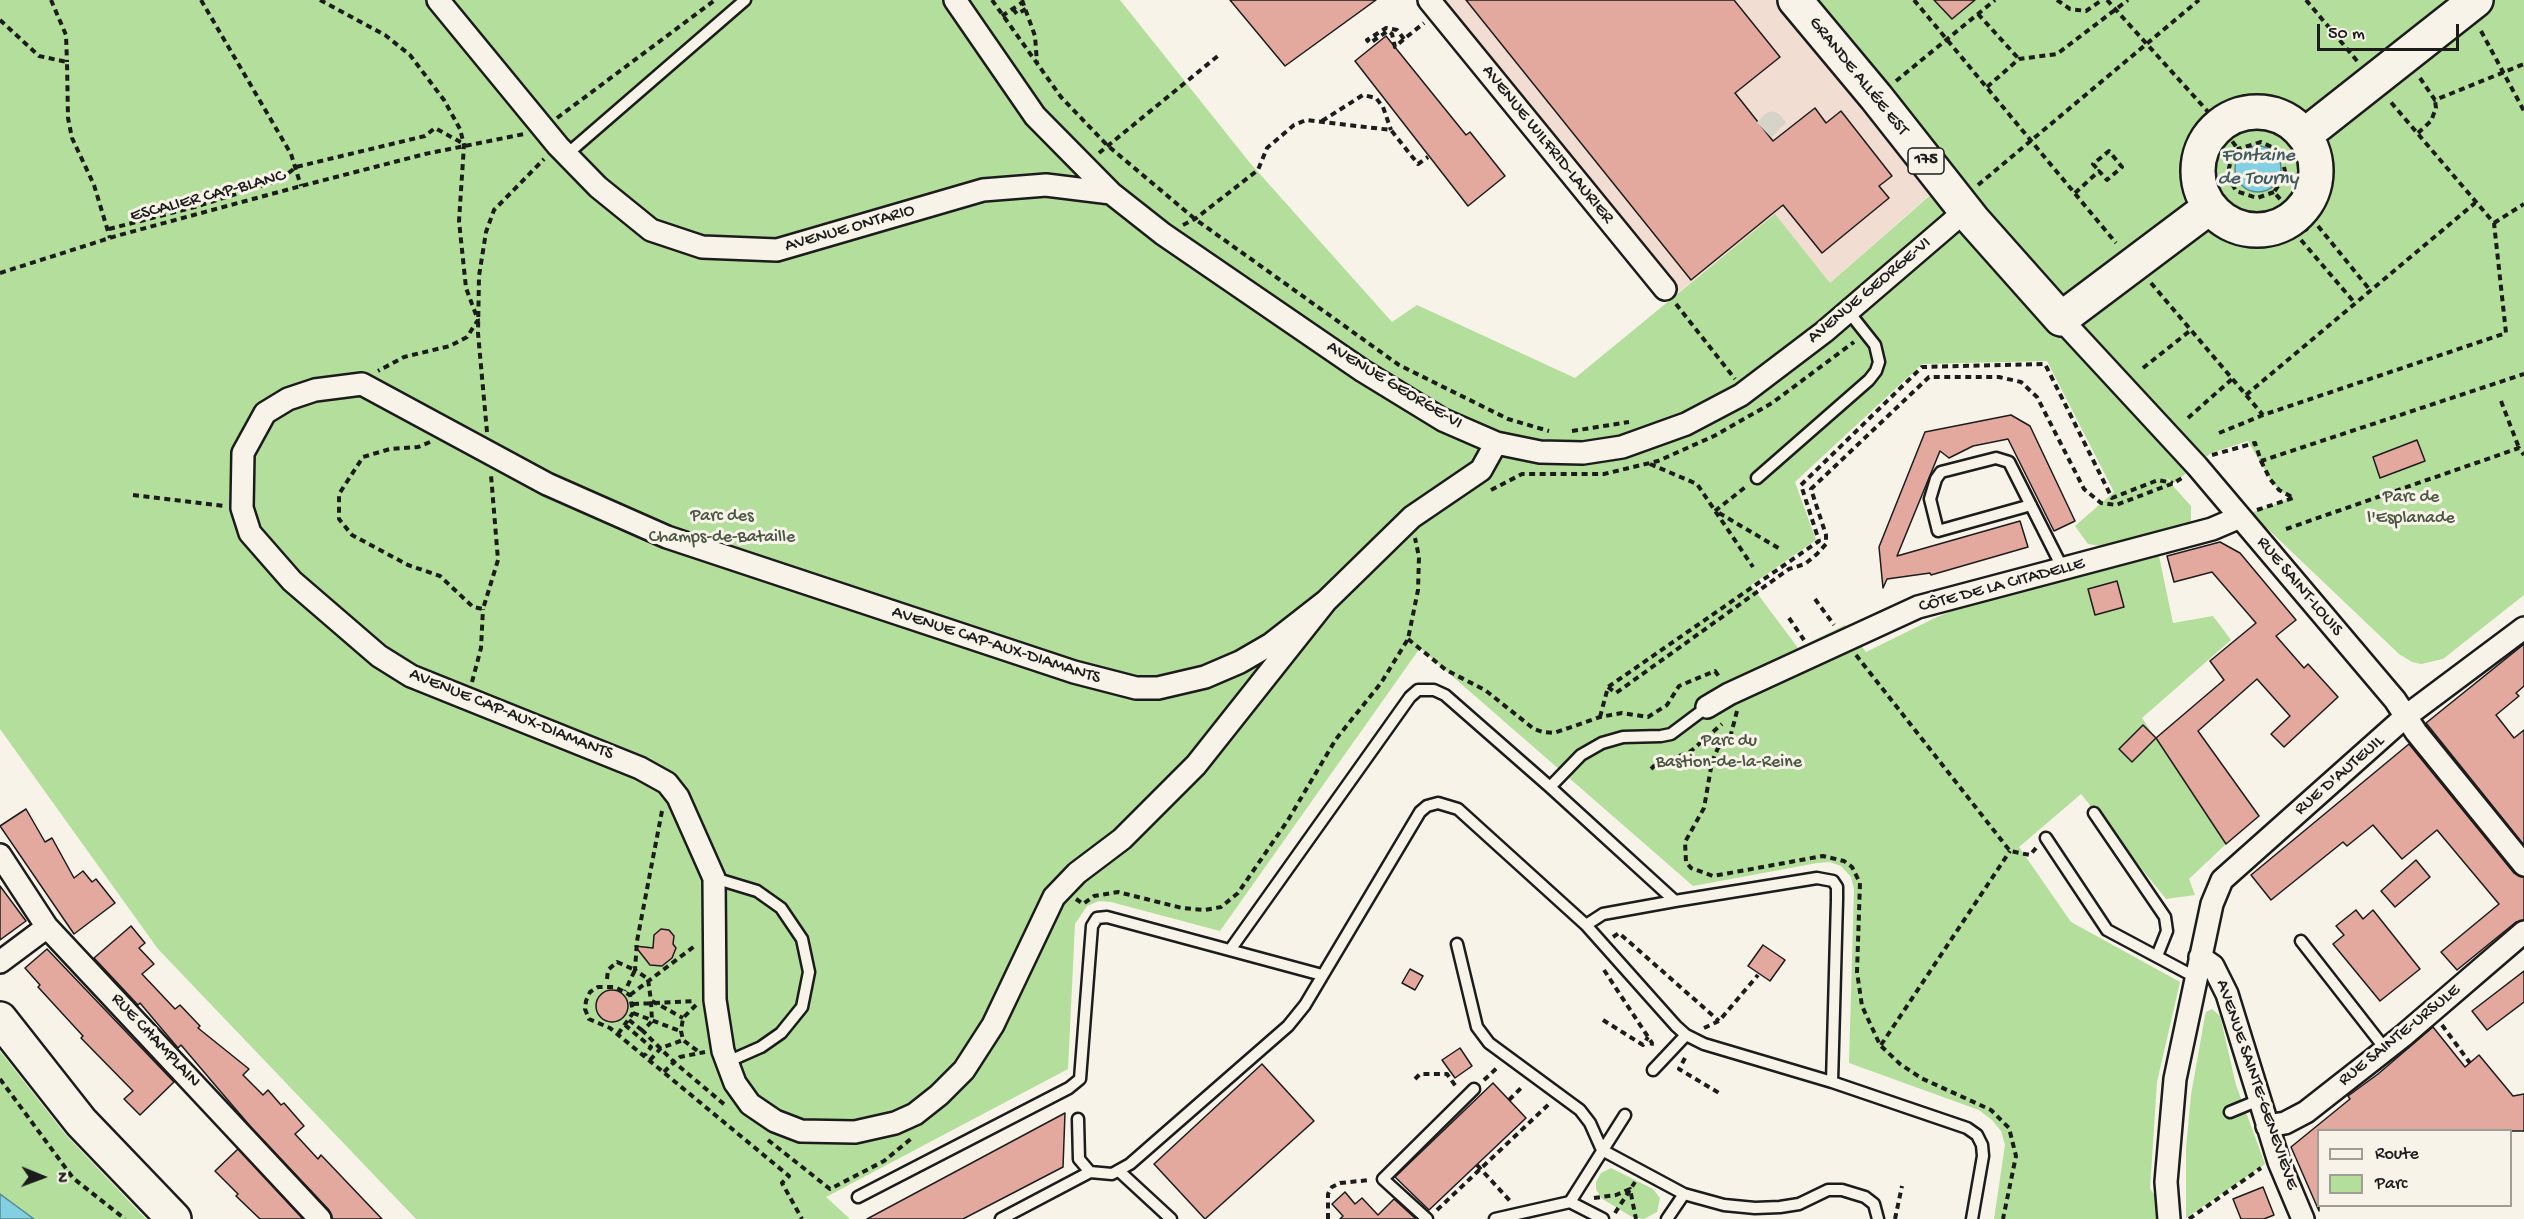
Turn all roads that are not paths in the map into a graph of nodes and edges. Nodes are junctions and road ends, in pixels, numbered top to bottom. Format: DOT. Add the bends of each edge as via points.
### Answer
graph roads {
  1 [pos="438,0"];
  2 [pos="745,0"];
  3 [pos="955,0"];
  4 [pos="1430,0"];
  5 [pos="1795,0"];
  6 [pos="2478,16"];
  7 [pos="2304,135"];
  8 [pos="562,150"];
  9 [pos="1111,193"];
  10 [pos="1962,206"];
  11 [pos="2210,207"];
  12 [pos="1665,289"];
  13 [pos="1848,312"];
  14 [pos="2061,319"];
  15 [pos="1497,443"];
  16 [pos="1757,478"];
  17 [pos="2031,505"];
  18 [pos="2240,517"];
  19 [pos="2063,568"];
  20 [pos="1326,601"];
  21 [pos="2524,628"];
  22 [pos="1707,707"];
  23 [pos="2405,717"];
  24 [pos="1550,787"];
  25 [pos="2094,813"];
  26 [pos="2046,838"];
  27 [pos="0,855"];
  28 [pos="2524,865"];
  29 [pos="714,878"];
  30 [pos="1676,901"];
  31 [pos="1586,925"];
  32 [pos="48,927"];
  33 [pos="2524,932"];
  34 [pos="2301,941"];
  35 [pos="1457,944"];
  36 [pos="1230,950"];
  37 [pos="2157,956"];
  38 [pos="0,962"];
  39 [pos="2198,967"];
  40 [pos="1322,975"];
  41 [pos="0,1019"];
  42 [pos="1691,1037"];
  43 [pos="2386,1050"];
  44 [pos="727,1062"];
  45 [pos="1653,1070"];
  46 [pos="1832,1082"];
  47 [pos="1474,1089"];
  48 [pos="2259,1100"];
  49 [pos="2230,1112"];
  50 [pos="1625,1115"];
  51 [pos="1078,1119"];
  52 [pos="2268,1126"];
  53 [pos="1602,1150"];
  54 [pos="1119,1171"];
  55 [pos="1090,1172"];
  56 [pos="1684,1194"];
  57 [pos="858,1197"];
  58 [pos="1570,1202"];
  59 [pos="1431,1215"];
  60 [pos="174,1219"];
  61 [pos="320,1219"];
  62 [pos="1001,1219"];
  63 [pos="1171,1219"];
  64 [pos="1495,1219"];
  65 [pos="1603,1219"];
  66 [pos="1667,1219"];
  67 [pos="1878,1219"];
  68 [pos="1972,1219"];
  69 [pos="2169,1219"];
  70 [pos="2303,1219"];
  1 -- 8 [label="street, AVENUE ONTARIO"];
  2 -- 8 [label="lane"];
  3 -- 9 [label="street, AVENUE GEORGE-VI" via="1035,116"];
  4 -- 12 [label="street, AVENUE WILFRID-LAURIER"];
  5 -- 10 [label="main road, GRANDE ALLÉE EST / 175"];
  6 -- 7 [label="main road"];
  7 -- 11 [label="main road" via="2291,122 2273,114 2236,115 2229,137 2208,138 2199,164 2201,190"];
  7 -- 11 [label="main road" via="2316,166 2306,229 2283,225 2243,229 2224,221"];
  8 -- 9 [label="street, AVENUE ONTARIO" via="597,187 651,230 702,247 777,250 983,190 1046,185"];
  9 -- 15 [label="street, AVENUE GEORGE-VI" via="1163,234 1363,371 1443,420"];
  10 -- 13 [label="street, AVENUE GEORGE-VI"];
  10 -- 14 [label="main road, GRANDE ALLÉE EST / 175"];
  11 -- 14 [label="main road"];
  13 -- 15 [label="street, AVENUE GEORGE-VI" via="1741,395 1642,441 1583,453 1540,452"];
  13 -- 16 [label="lane" via="1867,332 1878,353 1876,371"];
  14 -- 18 [label="street, RUE SAINT-LOUIS"];
  15 -- 20 [label="street, AVENUE CAP-AUX-DIAMANTS" via="1481,470 1412,517"];
  17 -- 17 [label="lane" via="2009,462 1996,458 1941,472 1930,499 1938,531"];
  17 -- 19 [label="lane"];
  18 -- 19 [label="street, CÔTE DE LA CITADELLE" via="2212,529"];
  18 -- 23 [label="street, RUE SAINT-LOUIS" via="2395,700"];
  19 -- 22 [label="street, CÔTE DE LA CITADELLE" via="1918,607"];
  20 -- 29 [label="street, AVENUE CAP-AUX-DIAMANTS" via="1271,644 1240,662 1184,684 1136,688 1074,672 667,537 548,484 362,384 315,390 288,399 265,413 243,453 242,508 250,532 292,581 379,656 411,676 595,748 667,783 689,816"];
  20 -- 44 [label="street, AVENUE CAP-AUX-DIAMANTS" via="1196,765 1122,838 1077,873 1054,897 993,1025 964,1070 915,1114 855,1132 801,1131 775,1121 750,1104 735,1083"];
  21 -- 23 [label="street, RUE D'AUTEUIL"];
  22 -- 24 [label="lane" via="1671,734 1623,737 1602,743 1581,755"];
  23 -- 28 [label="street, RUE SAINT-LOUIS"];
  23 -- 39 [label="street, RUE D'AUTEUIL" via="2229,871 2216,890"];
  24 -- 30 [label="lane"];
  24 -- 36 [label="lane" via="1445,695 1418,690"];
  25 -- 37 [label="lane" via="2165,917 2167,931"];
  26 -- 37 [label="lane" via="2107,930"];
  27 -- 32 [label="street, RUE CHAMPLAIN"];
  29 -- 44 [label="street, AVENUE CAP-AUX-DIAMANTS" via="715,1000"];
  29 -- 44 [label="lane" via="757,891 782,908 802,939 809,972 802,1007 782,1033"];
  30 -- 31 [label="lane" via="1603,914"];
  30 -- 46 [label="lane" via="1817,878 1833,881 1837,900"];
  31 -- 40 [label="lane" via="1458,809 1438,803 1420,812"];
  31 -- 42 [label="lane" via="1676,1026"];
  32 -- 38 [label="street"];
  32 -- 61 [label="street, RUE CHAMPLAIN"];
  33 -- 43 [label="street, RUE SAINTE-URSULE"];
  34 -- 43 [label="lane"];
  35 -- 53 [label="lane" via="1477,1027 1489,1043 1580,1110"];
  36 -- 40 [label="lane"];
  36 -- 57 [label="lane" via="1107,917 1097,918 1092,926 1080,1079"];
  37 -- 39 [label="lane"];
  39 -- 48 [label="street, AVENUE SAINTE-GENEVIÈVE" via="2213,966 2227,994"];
  39 -- 69 [label="street, RUE D'AUTEUIL" via="2175,1079 2169,1130"];
  40 -- 54 [label="lane" via="1288,1026"];
  41 -- 60 [label="main road" via="81,1122"];
  42 -- 45 [label="lane"];
  42 -- 46 [label="lane"];
  43 -- 52 [label="street, RUE SAINTE-URSULE" via="2306,1112 2285,1123"];
  46 -- 68 [label="lane" via="1967,1128 1977,1135 1983,1156"];
  47 -- 59 [label="lane" via="1383,1179"];
  48 -- 49 [label="lane"];
  48 -- 52 [label="street, AVENUE SAINTE-GENEVIÈVE"];
  50 -- 53 [label="lane"];
  51 -- 55 [label="lane" via="1079,1160"];
  52 -- 70 [label="street, AVENUE SAINTE-GENEVIÈVE"];
  53 -- 56 [label="lane"];
  53 -- 58 [label="lane"];
  54 -- 55 [label="lane"];
  54 -- 63 [label="lane"];
  55 -- 62 [label="lane"];
  56 -- 66 [label="lane"];
  56 -- 67 [label="lane" via="1724,1205 1755,1208 1799,1204 1828,1190 1842,1190 1874,1204"];
  58 -- 64 [label="lane"];
  58 -- 65 [label="lane"];
}
